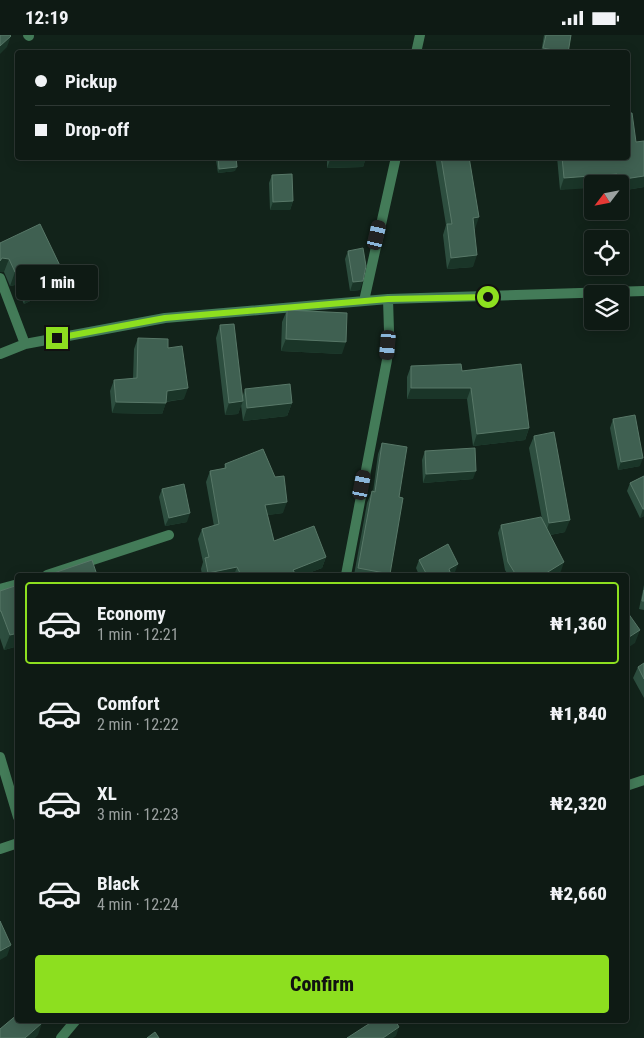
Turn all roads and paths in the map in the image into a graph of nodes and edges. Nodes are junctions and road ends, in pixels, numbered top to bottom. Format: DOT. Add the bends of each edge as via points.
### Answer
graph roads {
  1 [pos="420,35"];
  2 [pos="417,50"];
  3 [pos="395,160"];
  4 [pos="0,278"];
  5 [pos="644,291"];
  6 [pos="388,299"];
  7 [pos="364,301"];
  8 [pos="25,344"];
  9 [pos="0,354"];
  10 [pos="169,535"];
  11 [pos="53,573"];
  12 [pos="346,573"];
  13 [pos="15,585"];
  14 [pos="0,589"];
  15 [pos="0,757"];
  16 [pos="644,780"];
  17 [pos="629,785"];
  18 [pos="15,807"];
  19 [pos="15,844"];
  20 [pos="0,849"];
  21 [pos="74,1023"];
  22 [pos="61,1038"];
  1 -- 2 [label="street"];
  3 -- 7 [label="street"];
  4 -- 8 [label="street"];
  5 -- 6 [label="street"];
  6 -- 7 [label="street"];
  6 -- 12 [label="street" via="387,360"];
  7 -- 8 [label="street" via="165,318"];
  8 -- 9 [label="street"];
  10 -- 11 [label="street"];
  13 -- 14 [label="street"];
  15 -- 18 [label="street"];
  16 -- 17 [label="street"];
  19 -- 20 [label="street"];
  21 -- 22 [label="street"];
}
